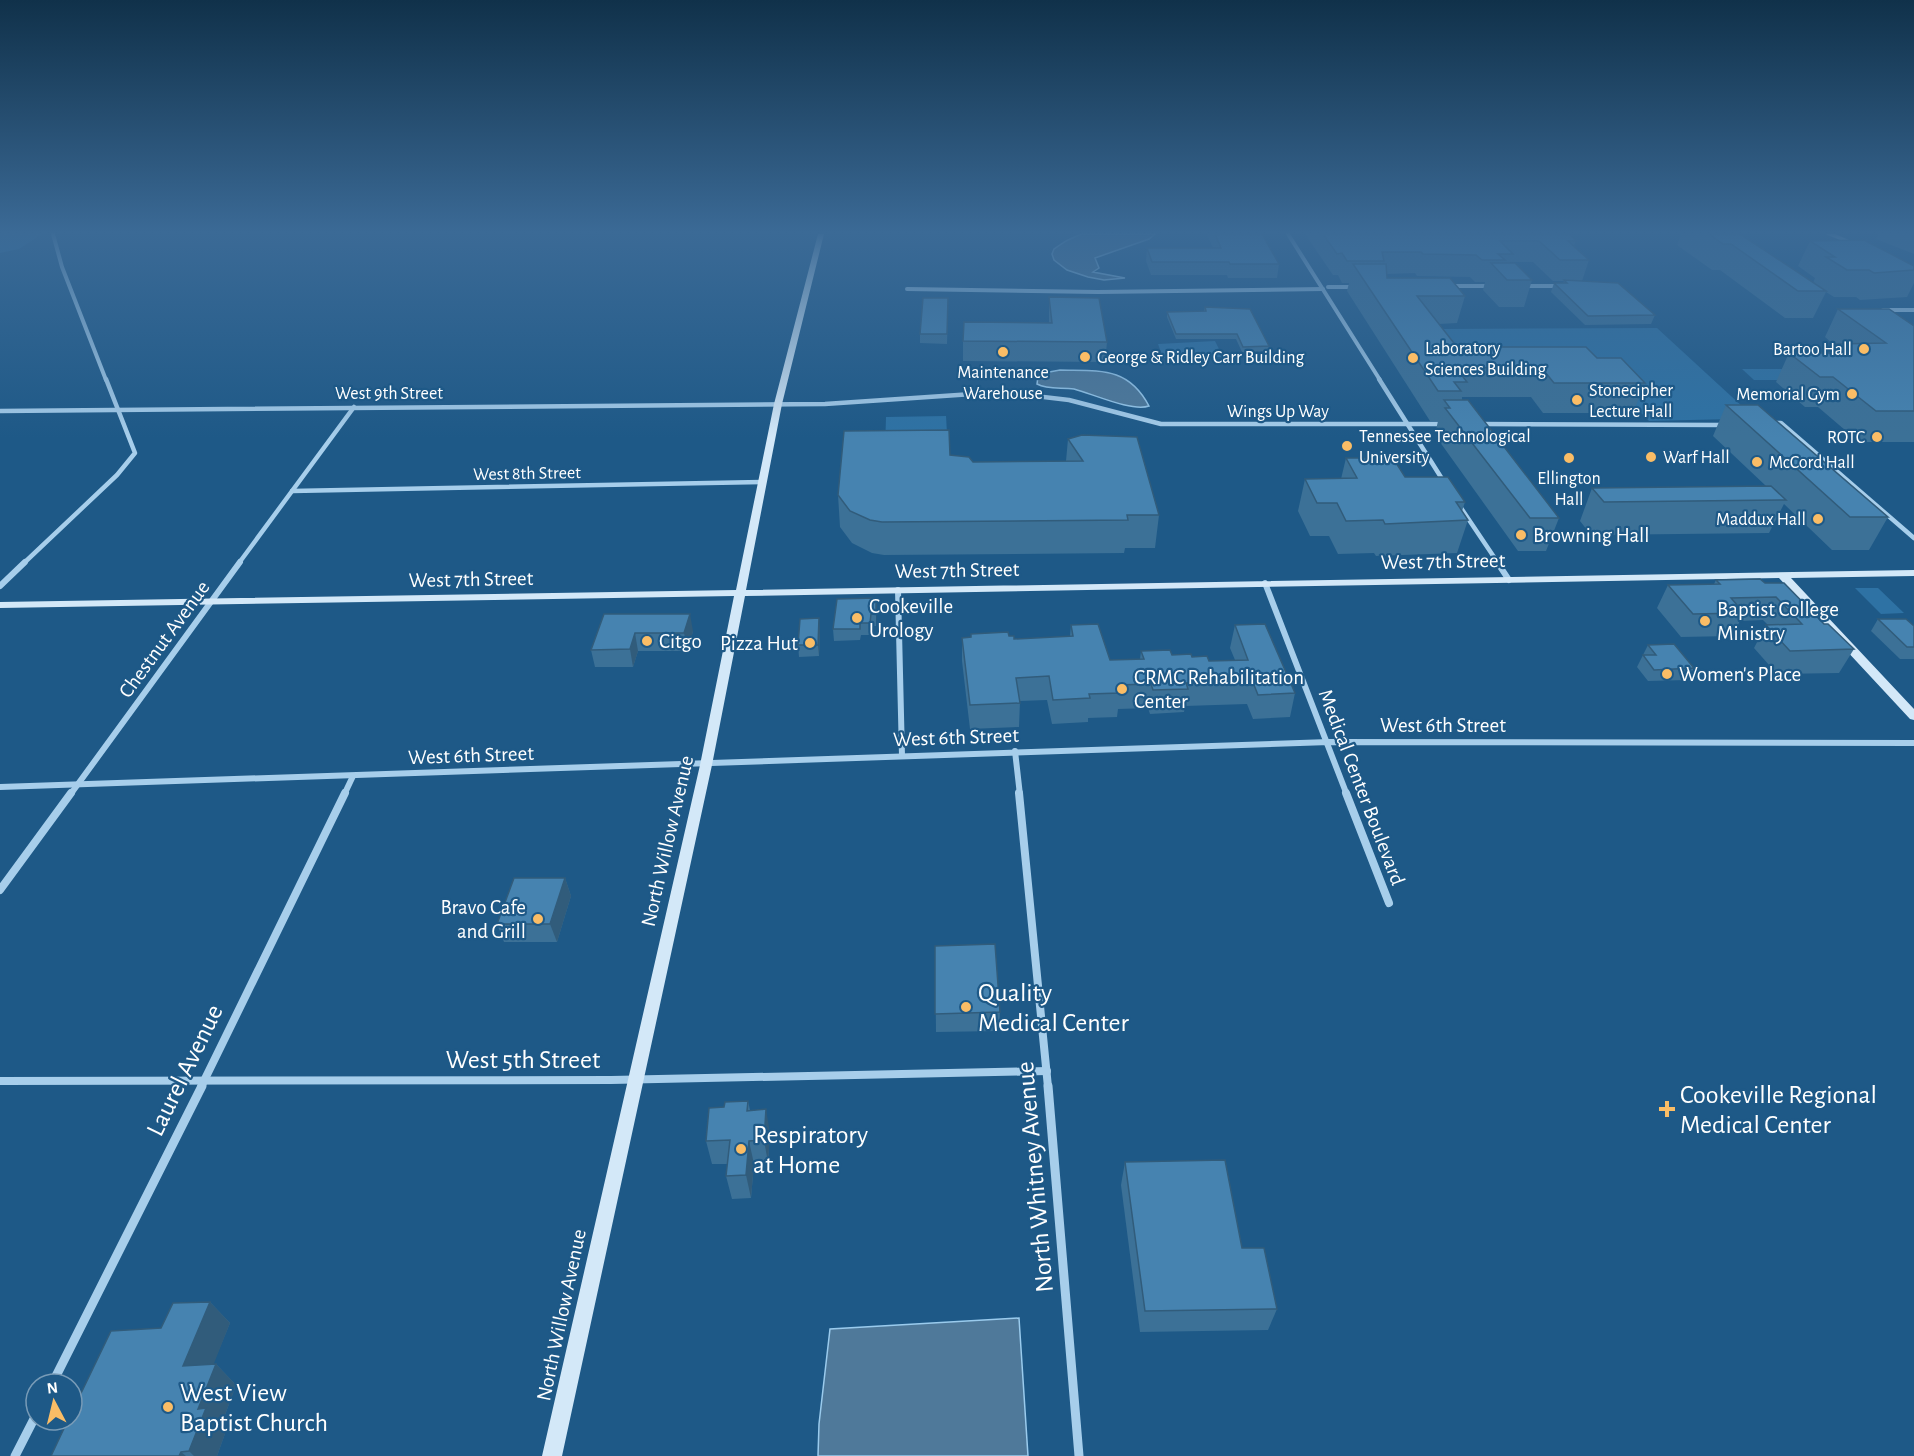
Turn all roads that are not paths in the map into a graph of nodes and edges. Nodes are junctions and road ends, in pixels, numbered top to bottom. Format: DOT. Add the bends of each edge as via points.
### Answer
graph roads {
  1 [pos="76,302"];
  2 [pos="803,302"];
  3 [pos="1333,302"];
  4 [pos="1873,310"];
  5 [pos="1914,310"];
  6 [pos="778,404"];
  7 [pos="354,407"];
  8 [pos="118,409"];
  9 [pos="0,411"];
  10 [pos="1406,424"];
  11 [pos="1455,424"];
  12 [pos="1467,424"];
  13 [pos="1734,424"];
  14 [pos="1765,424"];
  15 [pos="762,482"];
  16 [pos="1448,489"];
  17 [pos="292,491"];
  18 [pos="1453,496"];
  19 [pos="1914,538"];
  20 [pos="1914,573"];
  21 [pos="1782,575"];
  22 [pos="1509,580"];
  23 [pos="1265,583"];
  24 [pos="0,586"];
  25 [pos="898,590"];
  26 [pos="742,592"];
  27 [pos="212,602"];
  28 [pos="0,605"];
  29 [pos="1914,716"];
  30 [pos="1329,742"];
  31 [pos="1914,743"];
  32 [pos="1015,751"];
  33 [pos="902,756"];
  34 [pos="706,765"];
  35 [pos="353,776"];
  36 [pos="79,783"];
  37 [pos="0,787"];
  38 [pos="0,890"];
  39 [pos="1389,903"];
  40 [pos="1047,1071"];
  41 [pos="635,1079"];
  42 [pos="0,1081"];
  43 [pos="204,1081"];
  44 [pos="58,1372"];
  45 [pos="27,1432"];
  46 [pos="15,1456"];
  47 [pos="552,1456"];
  48 [pos="1078,1456"];
  1 -- 8 [label="street"];
  2 -- 6 [label="street, North Willow Avenue"];
  3 -- 10 [label="street"];
  4 -- 5 [label="street"];
  6 -- 7 [label="street, West 9th Street"];
  6 -- 10 [label="street, Wings Up Way" via="863,403 1002,392 1069,400 1161,424"];
  6 -- 15 [label="street, North Willow Avenue"];
  7 -- 8 [label="street, West 9th Street"];
  7 -- 17 [label="street, Chestnut Avenue"];
  8 -- 9 [label="street, West 9th Street"];
  8 -- 24 [label="street" via="135,453 117,475"];
  10 -- 11 [label="street, Wings Up Way"];
  10 -- 16 [label="street"];
  12 -- 13 [label="street"];
  14 -- 19 [label="street" via="1781,423"];
  15 -- 17 [label="street, West 8th Street"];
  15 -- 26 [label="street, North Willow Avenue"];
  17 -- 27 [label="street, Chestnut Avenue"];
  18 -- 22 [label="street"];
  20 -- 21 [label="street, West 7th Street"];
  21 -- 22 [label="street, West 7th Street"];
  21 -- 29 [label="street"];
  22 -- 23 [label="street, West 7th Street"];
  23 -- 25 [label="street, West 7th Street"];
  23 -- 30 [label="street, Medical Center Boulevard"];
  25 -- 26 [label="street, West 7th Street"];
  25 -- 33 [label="street"];
  26 -- 27 [label="street, West 7th Street"];
  26 -- 34 [label="street, North Willow Avenue"];
  27 -- 28 [label="street, West 7th Street"];
  27 -- 36 [label="street, Chestnut Avenue"];
  30 -- 31 [label="street, West 6th Street"];
  30 -- 32 [label="street, West 6th Street"];
  30 -- 39 [label="street, Medical Center Boulevard"];
  32 -- 33 [label="street, West 6th Street"];
  32 -- 40 [label="street, North Whitney Avenue"];
  33 -- 34 [label="street, West 6th Street"];
  34 -- 35 [label="street, West 6th Street"];
  34 -- 41 [label="street, North Willow Avenue"];
  35 -- 36 [label="street, West 6th Street"];
  35 -- 43 [label="street, Laurel Avenue"];
  36 -- 37 [label="street, West 6th Street"];
  36 -- 38 [label="street, Chestnut Avenue"];
  40 -- 41 [label="street, West 5th Street"];
  40 -- 48 [label="street, North Whitney Avenue"];
  41 -- 43 [label="street, West 5th Street"];
  41 -- 47 [label="street, North Willow Avenue"];
  42 -- 43 [label="street, West 5th Street"];
  43 -- 44 [label="street, Laurel Avenue"];
  45 -- 46 [label="street"];
}
